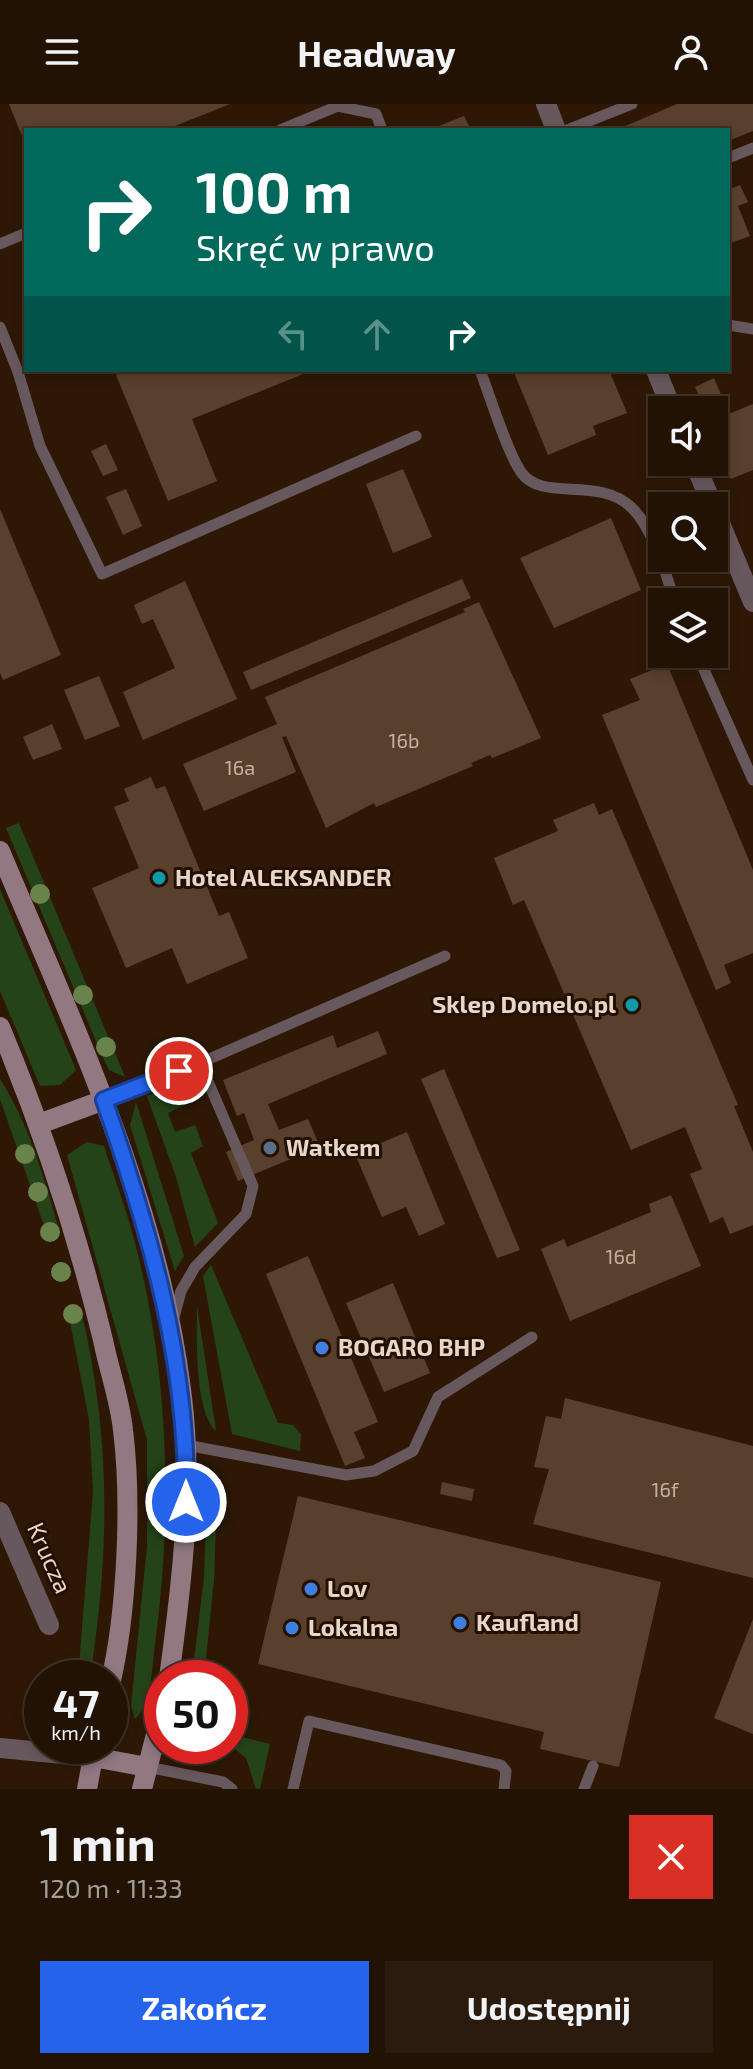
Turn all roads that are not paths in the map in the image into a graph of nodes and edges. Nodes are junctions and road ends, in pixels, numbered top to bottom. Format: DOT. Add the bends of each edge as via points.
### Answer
graph roads {
  1 [pos="546,104"];
  2 [pos="632,104"];
  3 [pos="285,128"];
  4 [pos="381,128"];
  5 [pos="555,128"];
  6 [pos="572,128"];
  7 [pos="753,148"];
  8 [pos="730,157"];
  9 [pos="24,234"];
  10 [pos="0,244"];
  11 [pos="730,325"];
  12 [pos="0,327"];
  13 [pos="753,329"];
  14 [pos="481,372"];
  15 [pos="657,372"];
  16 [pos="666,396"];
  17 [pos="416,436"];
  18 [pos="728,543"];
  19 [pos="670,588"];
  20 [pos="753,602"];
  21 [pos="703,668"];
  22 [pos="753,780"];
  23 [pos="0,851"];
  24 [pos="445,956"];
  25 [pos="0,1027"];
  26 [pos="200,1063"];
  27 [pos="104,1100"];
  28 [pos="39,1124"];
  29 [pos="172,1327"];
  30 [pos="532,1337"];
  31 [pos="186,1445"];
  32 [pos="0,1512"];
  33 [pos="49,1625"];
  34 [pos="113,1660"];
  35 [pos="171,1660"];
  36 [pos="0,1748"];
  37 [pos="24,1749"];
  38 [pos="128,1762"];
  39 [pos="92,1764"];
  40 [pos="148,1764"];
  41 [pos="593,1766"];
  42 [pos="147,1767"];
  43 [pos="87,1789"];
  44 [pos="142,1789"];
  45 [pos="232,1789"];
  46 [pos="293,1789"];
  47 [pos="504,1789"];
  48 [pos="584,1789"];
  1 -- 5 [label="street"];
  2 -- 6 [label="lane"];
  3 -- 4 [label="lane" via="338,106 376,114"];
  7 -- 8 [label="lane"];
  9 -- 10 [label="lane"];
  11 -- 13 [label="lane"];
  12 -- 17 [label="lane" via="40,446 102,574"];
  14 -- 19 [label="lane" via="521,474 545,489 592,488 632,507"];
  15 -- 16 [label="street"];
  18 -- 20 [label="street"];
  21 -- 22 [label="lane"];
  23 -- 27 [label="main road"];
  24 -- 26 [label="lane"];
  25 -- 28 [label="main road"];
  26 -- 27 [label="lane"];
  26 -- 29 [label="lane" via="253,1186 246,1214 195,1267 181,1291"];
  27 -- 28 [label="main road"];
  27 -- 29 [label="main road" via="139,1200"];
  28 -- 34 [label="main road" via="77,1237 123,1427 123,1585"];
  29 -- 31 [label="main road"];
  30 -- 31 [label="lane" via="438,1397 413,1451 374,1471 346,1475"];
  31 -- 35 [label="main road" via="184,1543"];
  32 -- 33 [label="street, Krucza"];
  36 -- 37 [label="street"];
  38 -- 42 [label="main road"];
  39 -- 43 [label="main road"];
  40 -- 42 [label="main road"];
  41 -- 48 [label="lane"];
  42 -- 44 [label="main road"];
  42 -- 45 [label="lane" via="223,1782"];
  46 -- 47 [label="lane" via="309,1721 501,1765 506,1771"];
}
